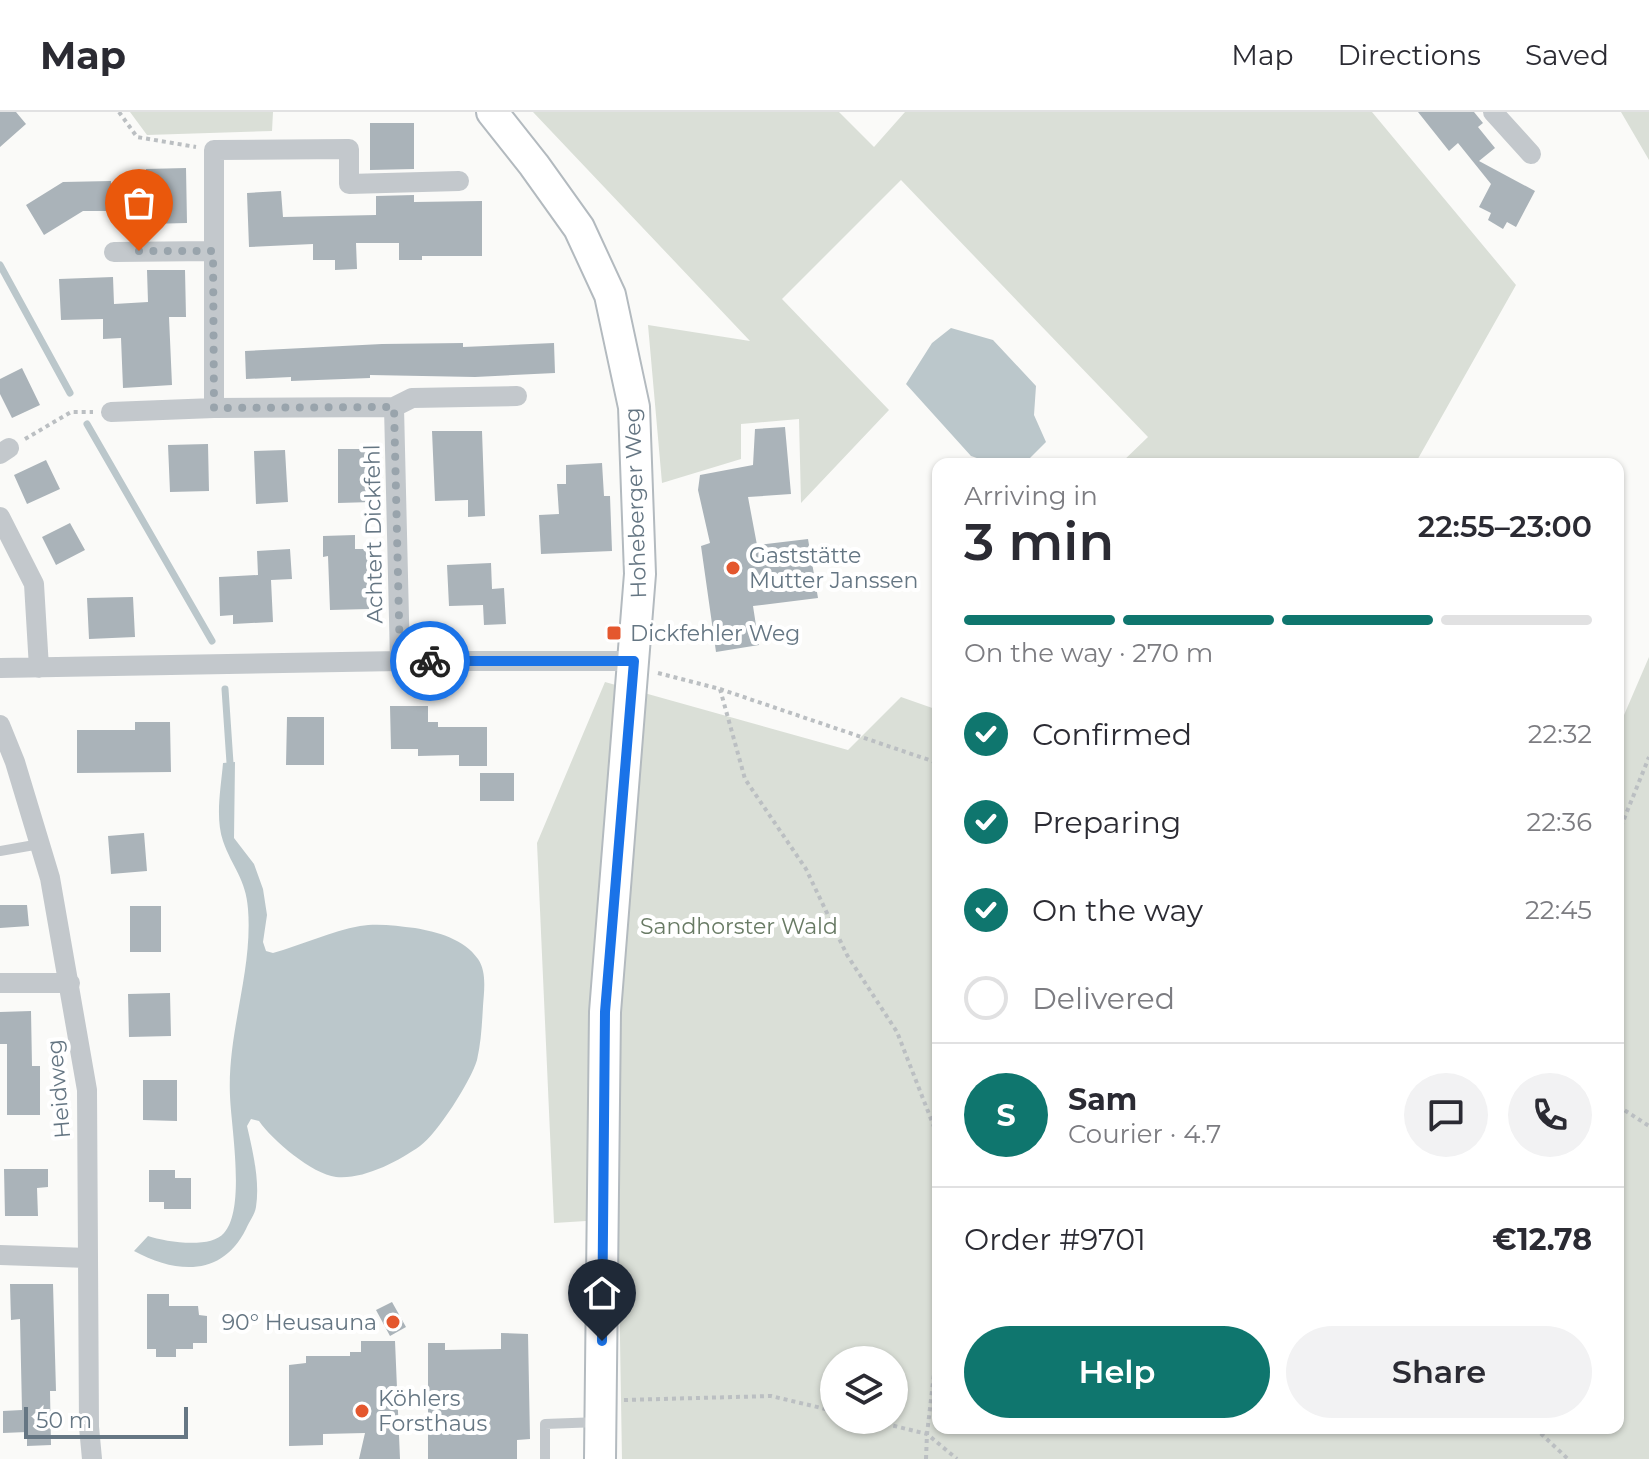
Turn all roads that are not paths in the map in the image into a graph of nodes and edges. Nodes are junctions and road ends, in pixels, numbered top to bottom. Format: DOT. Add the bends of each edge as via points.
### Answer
graph roads {
  1 [pos="492,112"];
  2 [pos="1493,112"];
  3 [pos="1531,154"];
  4 [pos="459,181"];
  5 [pos="213,251"];
  6 [pos="114,252"];
  7 [pos="517,396"];
  8 [pos="394,407"];
  9 [pos="214,408"];
  10 [pos="111,412"];
  11 [pos="0,517"];
  12 [pos="400,661"];
  13 [pos="634,661"];
  14 [pos="0,668"];
  15 [pos="39,668"];
  16 [pos="0,725"];
  17 [pos="40,844"];
  18 [pos="0,851"];
  19 [pos="0,983"];
  20 [pos="70,983"];
  21 [pos="0,1255"];
  22 [pos="88,1258"];
  23 [pos="601,1412"];
  24 [pos="92,1459"];
  25 [pos="545,1459"];
  26 [pos="600,1459"];
  1 -- 13 [label="street, Hoheberger Weg" via="579,228 610,295 634,407 640,574"];
  2 -- 3 [label="street"];
  4 -- 5 [label="street" via="349,184 349,149 214,150"];
  5 -- 6 [label="street"];
  5 -- 9 [label="street"];
  7 -- 8 [label="street" via="412,398"];
  8 -- 9 [label="street"];
  8 -- 12 [label="street, Achtert Dickfehl"];
  9 -- 10 [label="street"];
  11 -- 15 [label="street" via="34,584"];
  12 -- 13 [label="street"];
  12 -- 15 [label="street"];
  13 -- 23 [label="street, Hoheberger Weg" via="605,1012"];
  14 -- 15 [label="street"];
  16 -- 17 [label="street, Heidweg"];
  17 -- 18 [label="lane"];
  17 -- 20 [label="street, Heidweg"];
  19 -- 20 [label="street"];
  20 -- 22 [label="street, Heidweg" via="87,1090"];
  21 -- 22 [label="street"];
  22 -- 24 [label="street, Heidweg"];
  23 -- 25 [label="lane" via="545,1424"];
  23 -- 26 [label="street, Hoheberger Weg"];
}
